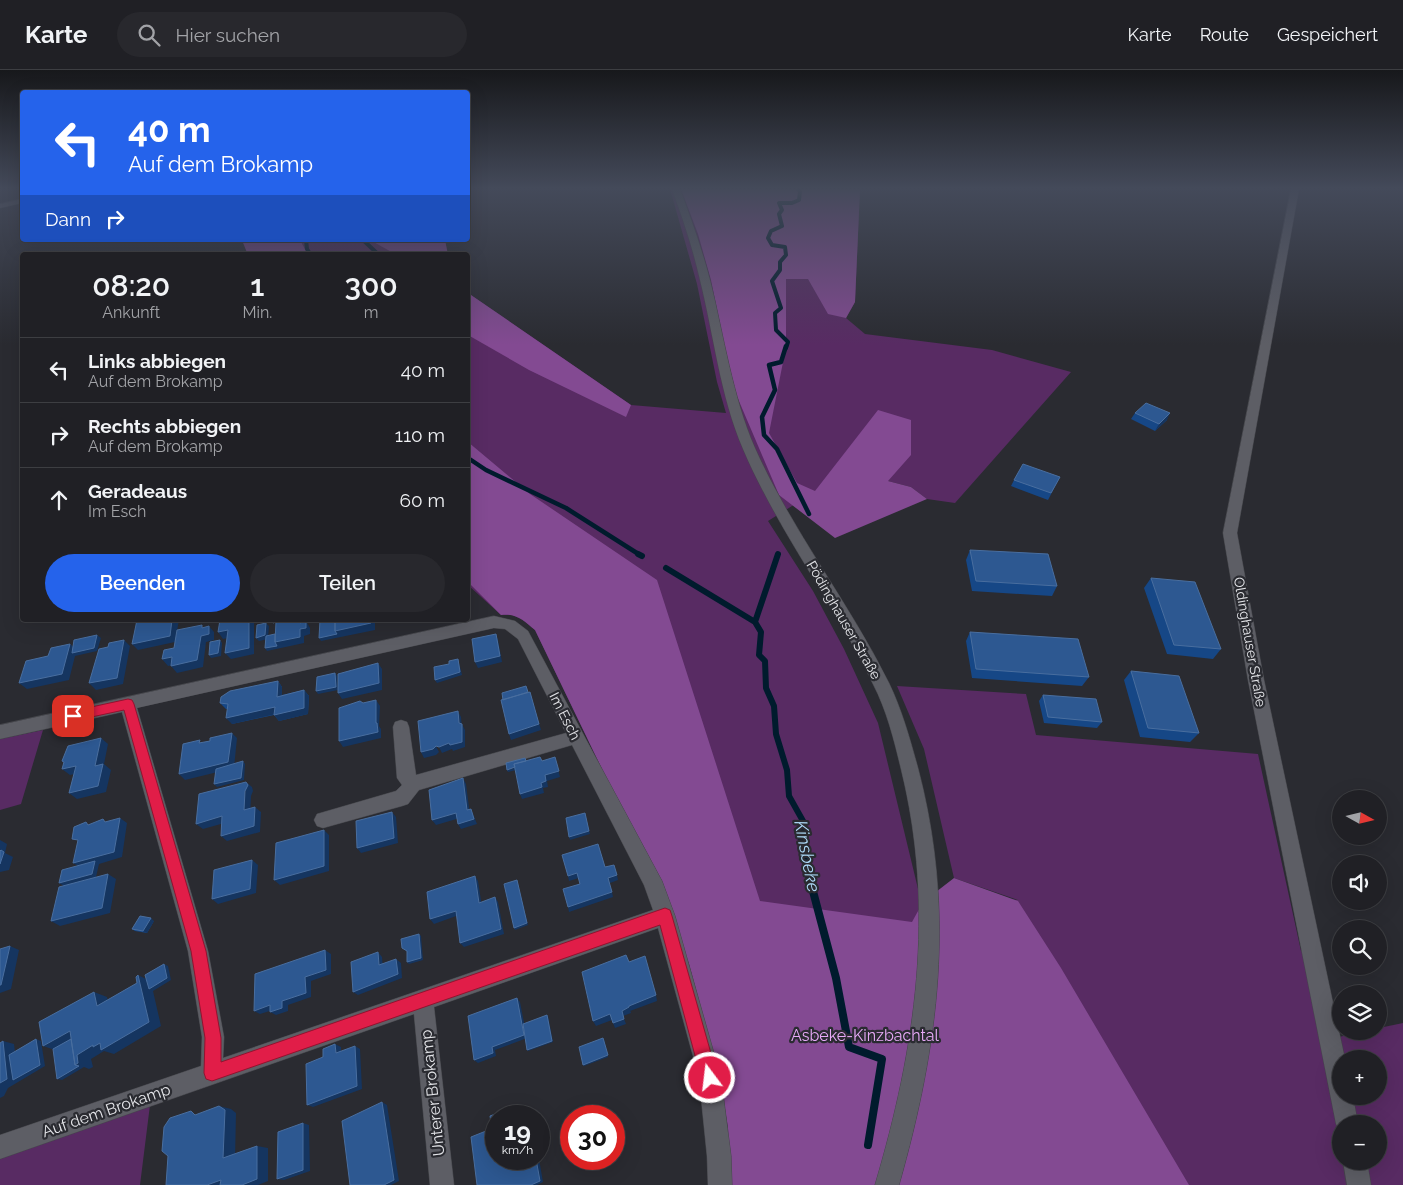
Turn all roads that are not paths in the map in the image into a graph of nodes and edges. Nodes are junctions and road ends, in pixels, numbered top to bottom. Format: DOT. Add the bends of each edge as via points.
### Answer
graph roads {
  1 [pos="695,241"];
  2 [pos="1285,241"];
  3 [pos="128,704"];
  4 [pos="401,727"];
  5 [pos="0,732"];
  6 [pos="576,737"];
  7 [pos="413,784"];
  8 [pos="323,820"];
  9 [pos="665,916"];
  10 [pos="423,1000"];
  11 [pos="1333,1050"];
  12 [pos="212,1073"];
  13 [pos="0,1147"];
  14 [pos="1356,1170"];
  15 [pos="442,1185"];
  16 [pos="720,1185"];
  17 [pos="888,1185"];
  18 [pos="1359,1185"];
  1 -- 17 [label="street, Pödinghauser Straße" via="736,417 778,508 864,648 883,686 910,768 921,815 929,896 925,1015 918,1068"];
  2 -- 11 [label="street, Oldinghauser Straße" via="1230,534 1256,680"];
  3 -- 5 [label="street, Im Esch"];
  3 -- 6 [label="street, Im Esch" via="494,622 515,627 523,635"];
  3 -- 12 [label="street" via="198,951 213,1038"];
  4 -- 7 [label="street" via="406,778"];
  6 -- 7 [label="street"];
  6 -- 9 [label="street, Im Esch" via="652,881"];
  7 -- 8 [label="street" via="402,798"];
  9 -- 10 [label="street, Auf dem Brokamp"];
  9 -- 16 [label="street, Im Esch" via="710,1078"];
  10 -- 12 [label="street, Auf dem Brokamp"];
  10 -- 15 [label="street, Unterer Brokamp"];
  12 -- 13 [label="street, Auf dem Brokamp"];
  14 -- 18 [label="street"];
}
